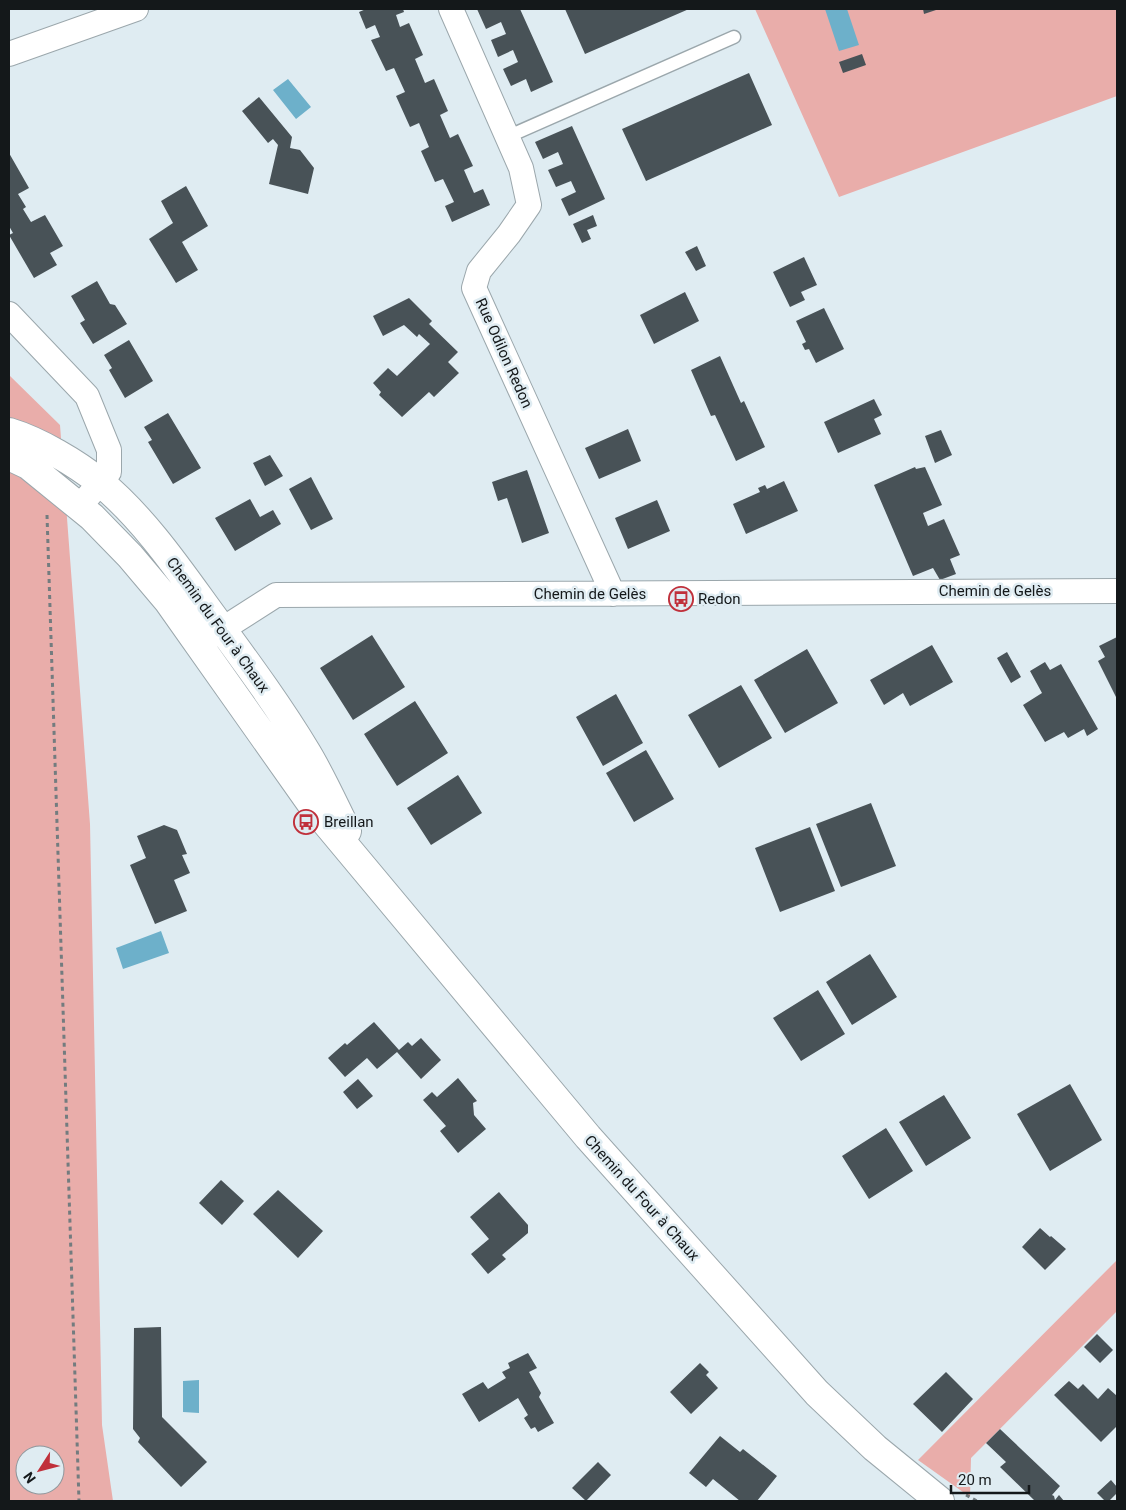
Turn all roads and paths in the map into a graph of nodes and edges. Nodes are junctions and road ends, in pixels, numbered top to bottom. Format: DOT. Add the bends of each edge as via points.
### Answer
graph roads {
  1 [pos="136,9"];
  2 [pos="451,9"];
  3 [pos="734,37"];
  4 [pos="9,54"];
  5 [pos="507,137"];
  6 [pos="9,314"];
  7 [pos="9,432"];
  8 [pos="9,456"];
  9 [pos="46,479"];
  10 [pos="100,483"];
  11 [pos="80,506"];
  12 [pos="1117,591"];
  13 [pos="612,594"];
  14 [pos="223,629"];
  15 [pos="198,644"];
  16 [pos="368,872"];
  17 [pos="951,1497"];
  18 [pos="79,1501"];
  19 [pos="977,1501"];
  1 -- 4 [label="street"];
  2 -- 5 [label="street, Rue Odilon Redon"];
  3 -- 5 [label="lane"];
  5 -- 13 [label="street, Rue Odilon Redon" via="521,168 529,205 479,271 474,288"];
  6 -- 10 [label="street" via="87,396 109,450 109,472"];
  7 -- 10 [label="street, Chemin du Four à Chaux" via="46,447"];
  8 -- 9 [label="street, Chemin du Four à Chaux"];
  9 -- 11 [label="street, Chemin du Four à Chaux"];
  9 -- 18 [label="path"];
  10 -- 11 [label="street"];
  10 -- 14 [label="street, Chemin du Four à Chaux" via="158,543"];
  11 -- 15 [label="street, Chemin du Four à Chaux" via="130,556 168,601"];
  12 -- 13 [label="street, Chemin de Gelès"];
  13 -- 14 [label="street, Chemin de Gelès" via="276,595"];
  14 -- 15 [label="street, Chemin de Gelès"];
  14 -- 16 [label="street, Chemin du Four à Chaux" via="307,754"];
  15 -- 16 [label="street, Chemin du Four à Chaux" via="317,812"];
  16 -- 17 [label="street, Chemin du Four à Chaux" via="588,1137 810,1386 875,1448"];
  17 -- 19 [label="path"];
}
